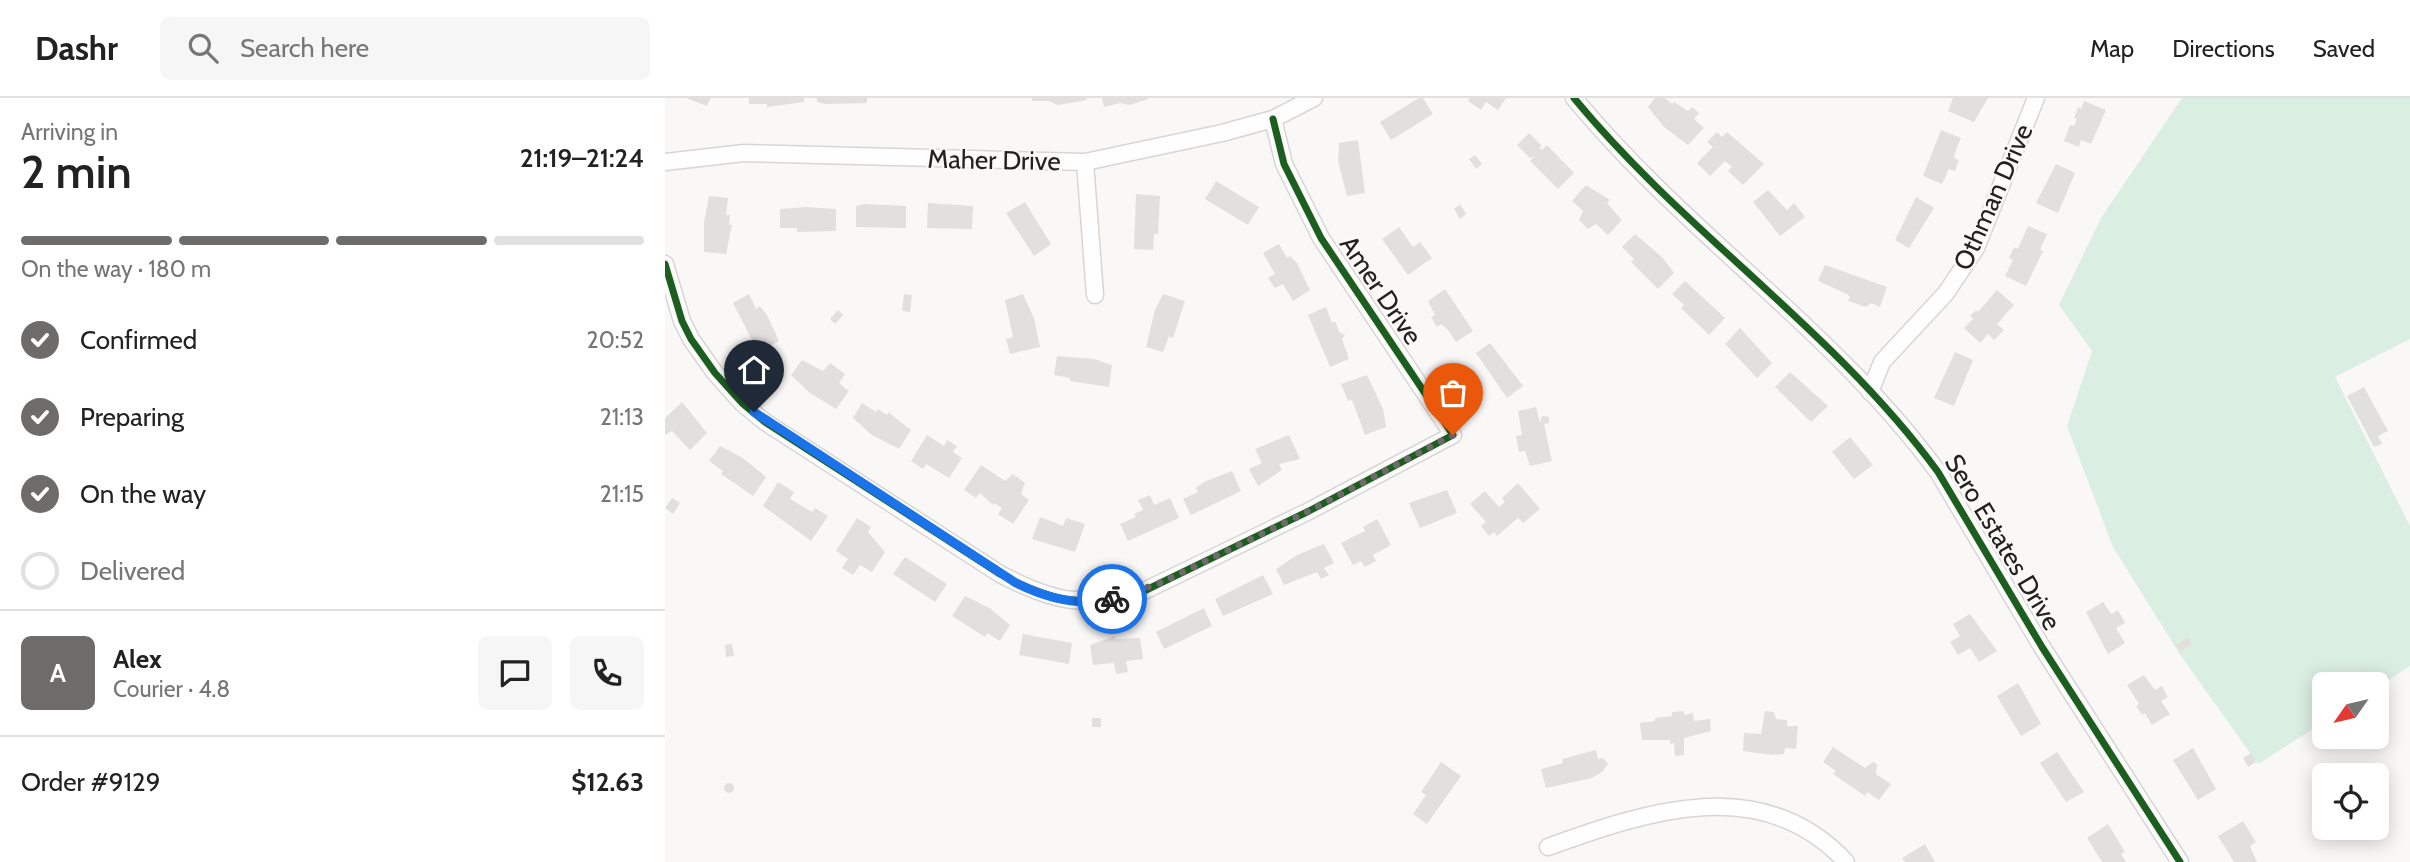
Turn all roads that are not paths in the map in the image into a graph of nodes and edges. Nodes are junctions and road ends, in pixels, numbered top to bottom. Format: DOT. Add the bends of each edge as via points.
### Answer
graph roads {
  1 [pos="1314,98"];
  2 [pos="1574,98"];
  3 [pos="2036,98"];
  4 [pos="1273,119"];
  5 [pos="665,162"];
  6 [pos="1085,162"];
  7 [pos="665,264"];
  8 [pos="1095,295"];
  9 [pos="1870,392"];
  10 [pos="1548,847"];
  11 [pos="1846,862"];
  12 [pos="2180,862"];
  1 -- 4 [label="street, Maher Drive"];
  2 -- 9 [label="street, Sero Estates Drive" via="1638,168"];
  3 -- 9 [label="street, Othman Drive" via="1976,248 1946,293 1882,362"];
  4 -- 6 [label="street, Maher Drive" via="1176,145"];
  4 -- 7 [label="street, Amer Drive" via="1284,164 1315,228 1453,435 1309,511 1145,591 1119,598 1071,602 1031,591 765,422 729,390 701,354 682,321"];
  5 -- 6 [label="street, Maher Drive" via="744,153"];
  6 -- 8 [label="street"];
  9 -- 12 [label="street, Sero Estates Drive" via="1938,472 2049,658"];
  10 -- 11 [label="street" via="1671,810 1723,805 1747,807 1792,822"];
}
